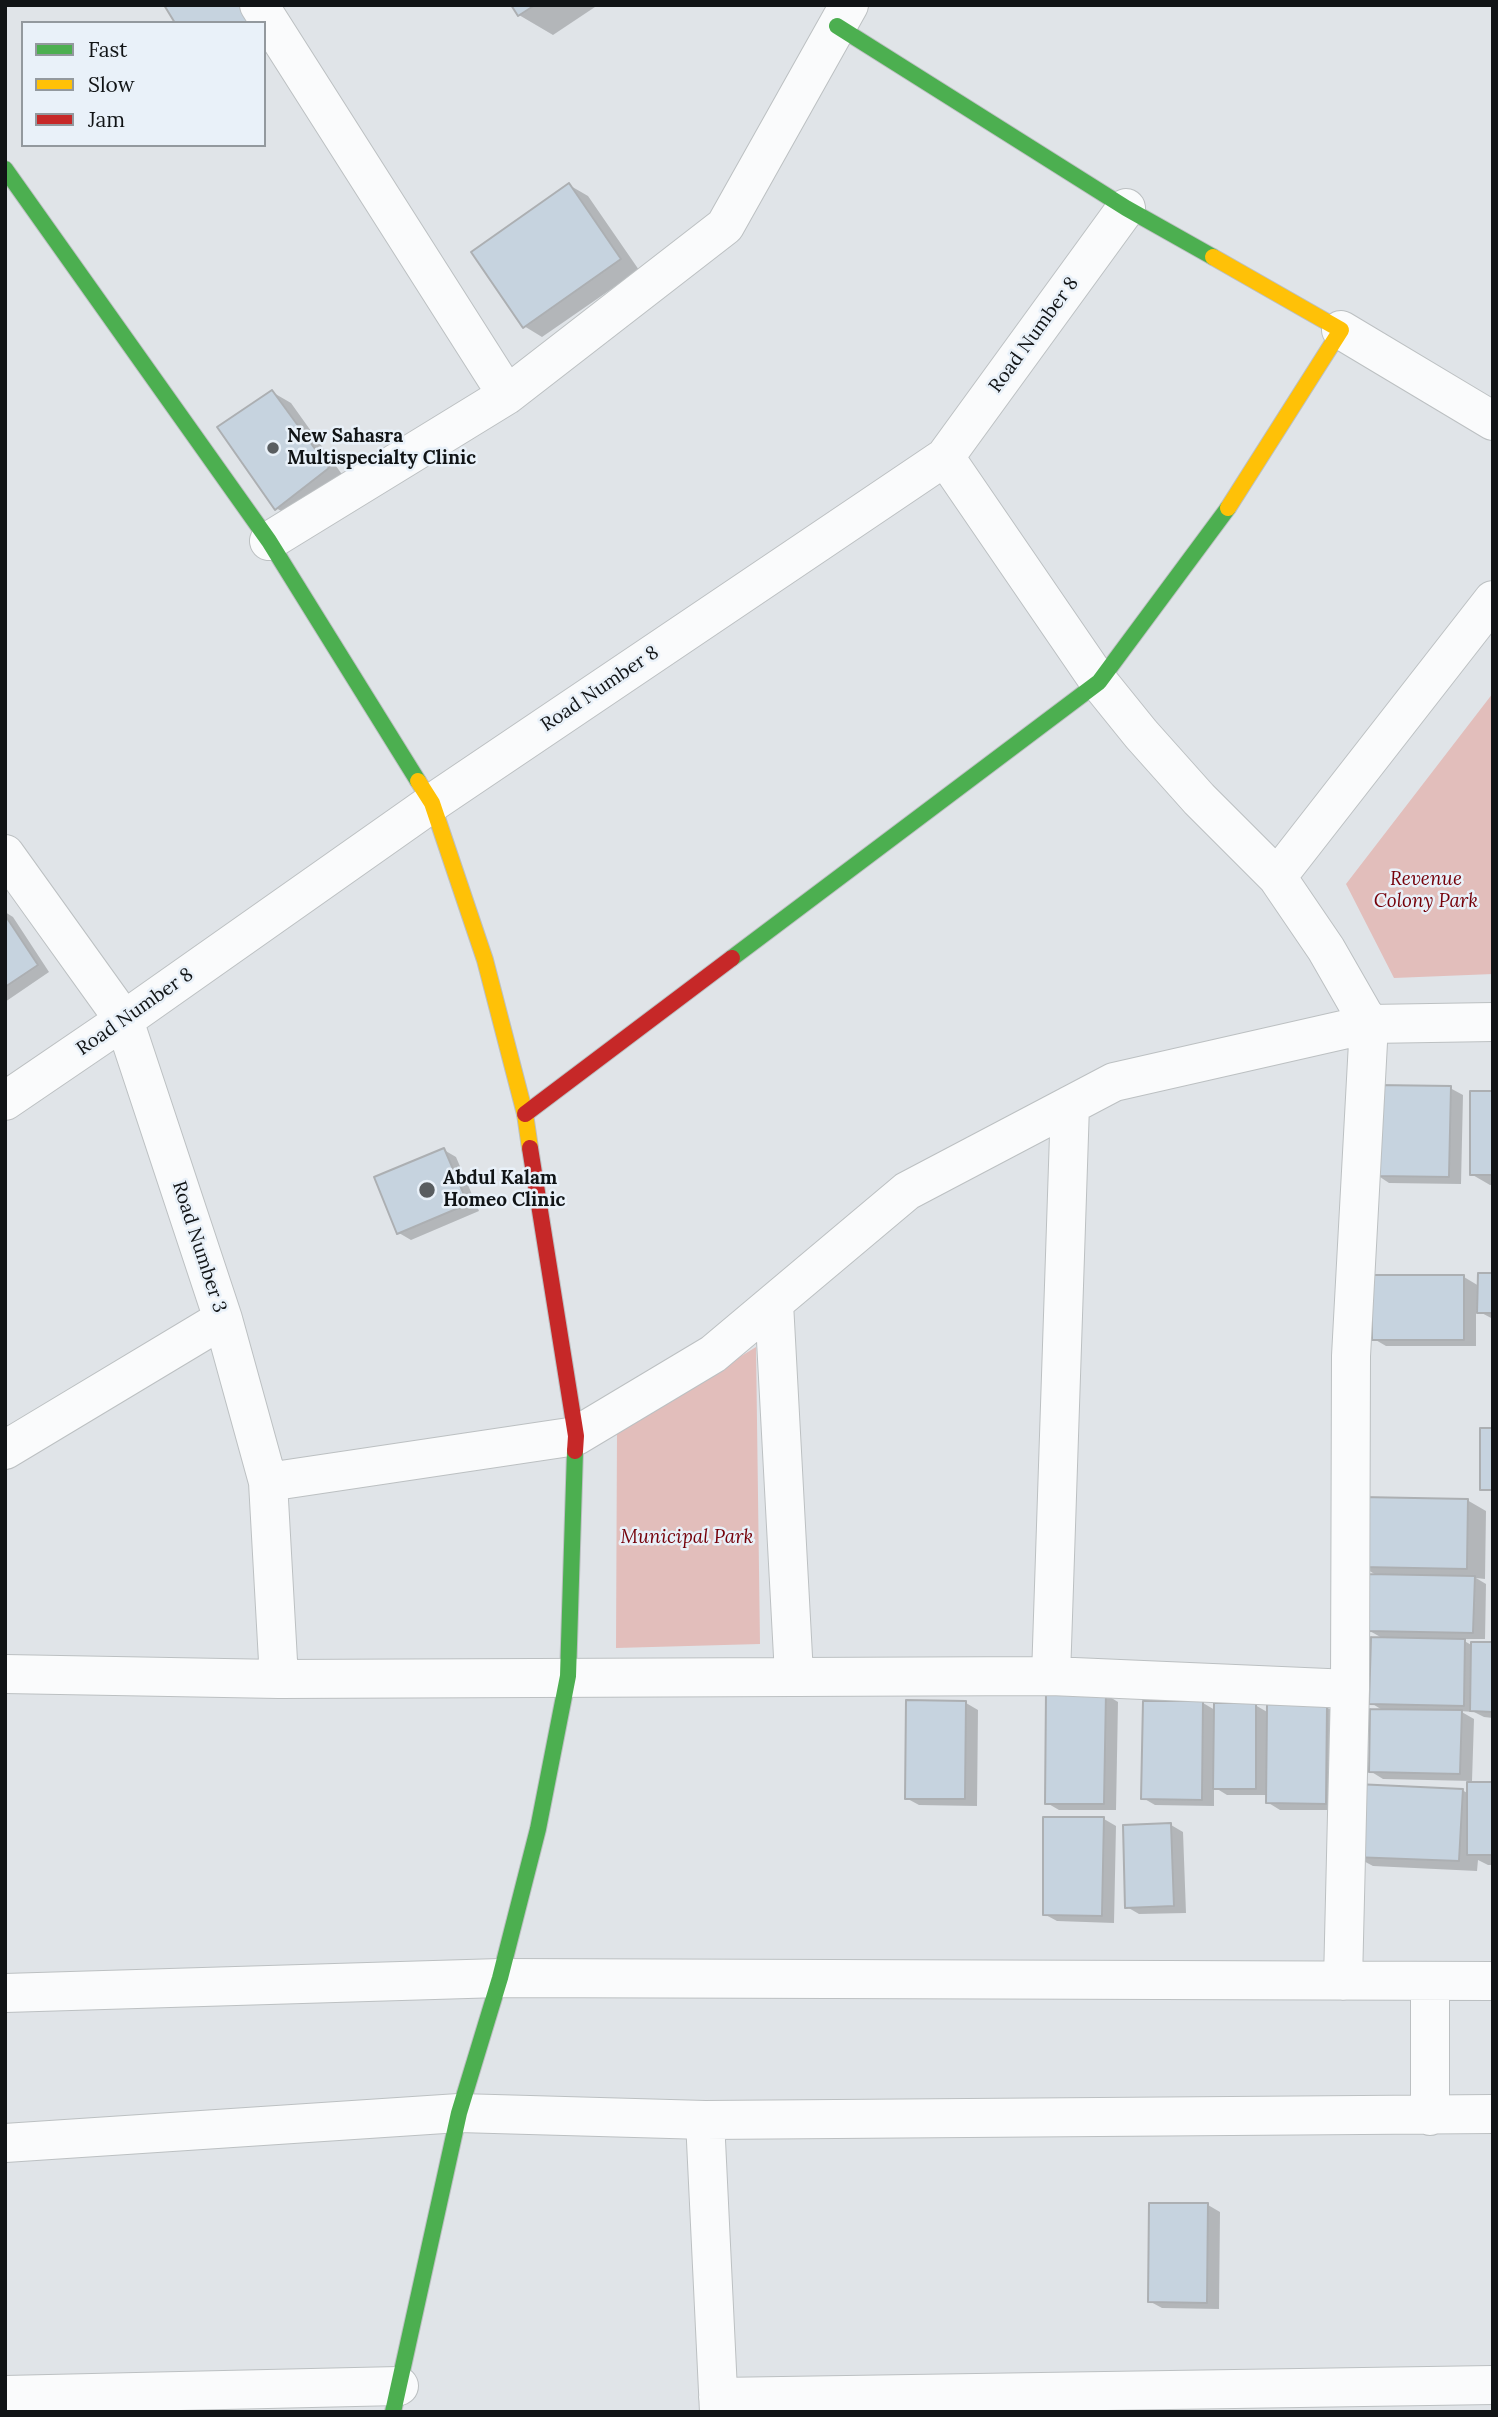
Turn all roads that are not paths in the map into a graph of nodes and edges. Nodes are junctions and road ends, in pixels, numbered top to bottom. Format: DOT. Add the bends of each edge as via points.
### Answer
graph roads {
  1 [pos="259,5"];
  2 [pos="843,15"];
  3 [pos="5,169"];
  4 [pos="1126,208"];
  5 [pos="1341,330"];
  6 [pos="507,395"];
  7 [pos="1493,421"];
  8 [pos="945,457"];
  9 [pos="269,541"];
  10 [pos="1493,600"];
  11 [pos="1099,682"];
  12 [pos="432,803"];
  13 [pos="5,854"];
  14 [pos="1277,877"];
  15 [pos="124,1020"];
  16 [pos="1493,1022"];
  17 [pos="1369,1024"];
  18 [pos="5,1101"];
  19 [pos="1070,1105"];
  20 [pos="525,1114"];
  21 [pos="774,1303"];
  22 [pos="223,1319"];
  23 [pos="576,1436"];
  24 [pos="5,1450"];
  25 [pos="268,1482"];
  26 [pos="5,1674"];
  27 [pos="794,1675"];
  28 [pos="568,1676"];
  29 [pos="1051,1676"];
  30 [pos="279,1679"];
  31 [pos="1350,1689"];
  32 [pos="500,1978"];
  33 [pos="1343,1980"];
  34 [pos="1430,1981"];
  35 [pos="1493,1981"];
  36 [pos="5,1993"];
  37 [pos="459,2113"];
  38 [pos="1493,2114"];
  39 [pos="1430,2116"];
  40 [pos="705,2120"];
  41 [pos="5,2143"];
  42 [pos="1493,2385"];
  43 [pos="5,2395"];
  44 [pos="396,2399"];
  45 [pos="718,2404"];
  1 -- 6 [label="street"];
  2 -- 4 [label="street"];
  2 -- 6 [label="street" via="726,226"];
  3 -- 9 [label="street"];
  4 -- 5 [label="street"];
  4 -- 8 [label="street, Road Number 8"];
  5 -- 7 [label="street"];
  5 -- 11 [label="street" via="1233,501"];
  6 -- 9 [label="street"];
  8 -- 11 [label="street"];
  8 -- 12 [label="street, Road Number 8"];
  9 -- 12 [label="street"];
  10 -- 14 [label="street"];
  11 -- 14 [label="street" via="1199,799"];
  11 -- 20 [label="street"];
  12 -- 15 [label="street, Road Number 8"];
  12 -- 20 [label="street" via="485,960"];
  13 -- 15 [label="street, Road Number 3"];
  14 -- 17 [label="street"];
  15 -- 18 [label="street, Road Number 8"];
  15 -- 22 [label="street, Road Number 3"];
  16 -- 17 [label="street"];
  17 -- 19 [label="street" via="1114,1082"];
  17 -- 31 [label="street" via="1351,1356"];
  19 -- 21 [label="street" via="907,1191"];
  19 -- 29 [label="street"];
  20 -- 23 [label="street"];
  21 -- 23 [label="street" via="713,1354"];
  21 -- 27 [label="street"];
  22 -- 24 [label="street"];
  22 -- 25 [label="street, Road Number 3"];
  23 -- 25 [label="street"];
  23 -- 28 [label="street"];
  25 -- 30 [label="street, Road Number 3"];
  26 -- 30 [label="street"];
  27 -- 28 [label="street"];
  27 -- 29 [label="street"];
  28 -- 30 [label="street"];
  28 -- 32 [label="street" via="538,1829"];
  29 -- 31 [label="street"];
  31 -- 33 [label="street"];
  32 -- 33 [label="street"];
  32 -- 36 [label="street"];
  32 -- 37 [label="street"];
  33 -- 34 [label="street"];
  34 -- 35 [label="street"];
  34 -- 39 [label="street"];
  37 -- 40 [label="street"];
  37 -- 41 [label="street"];
  37 -- 44 [label="street"];
  38 -- 39 [label="street"];
  39 -- 40 [label="street"];
  40 -- 45 [label="street"];
  42 -- 45 [label="street"];
  43 -- 44 [label="street"];
}
